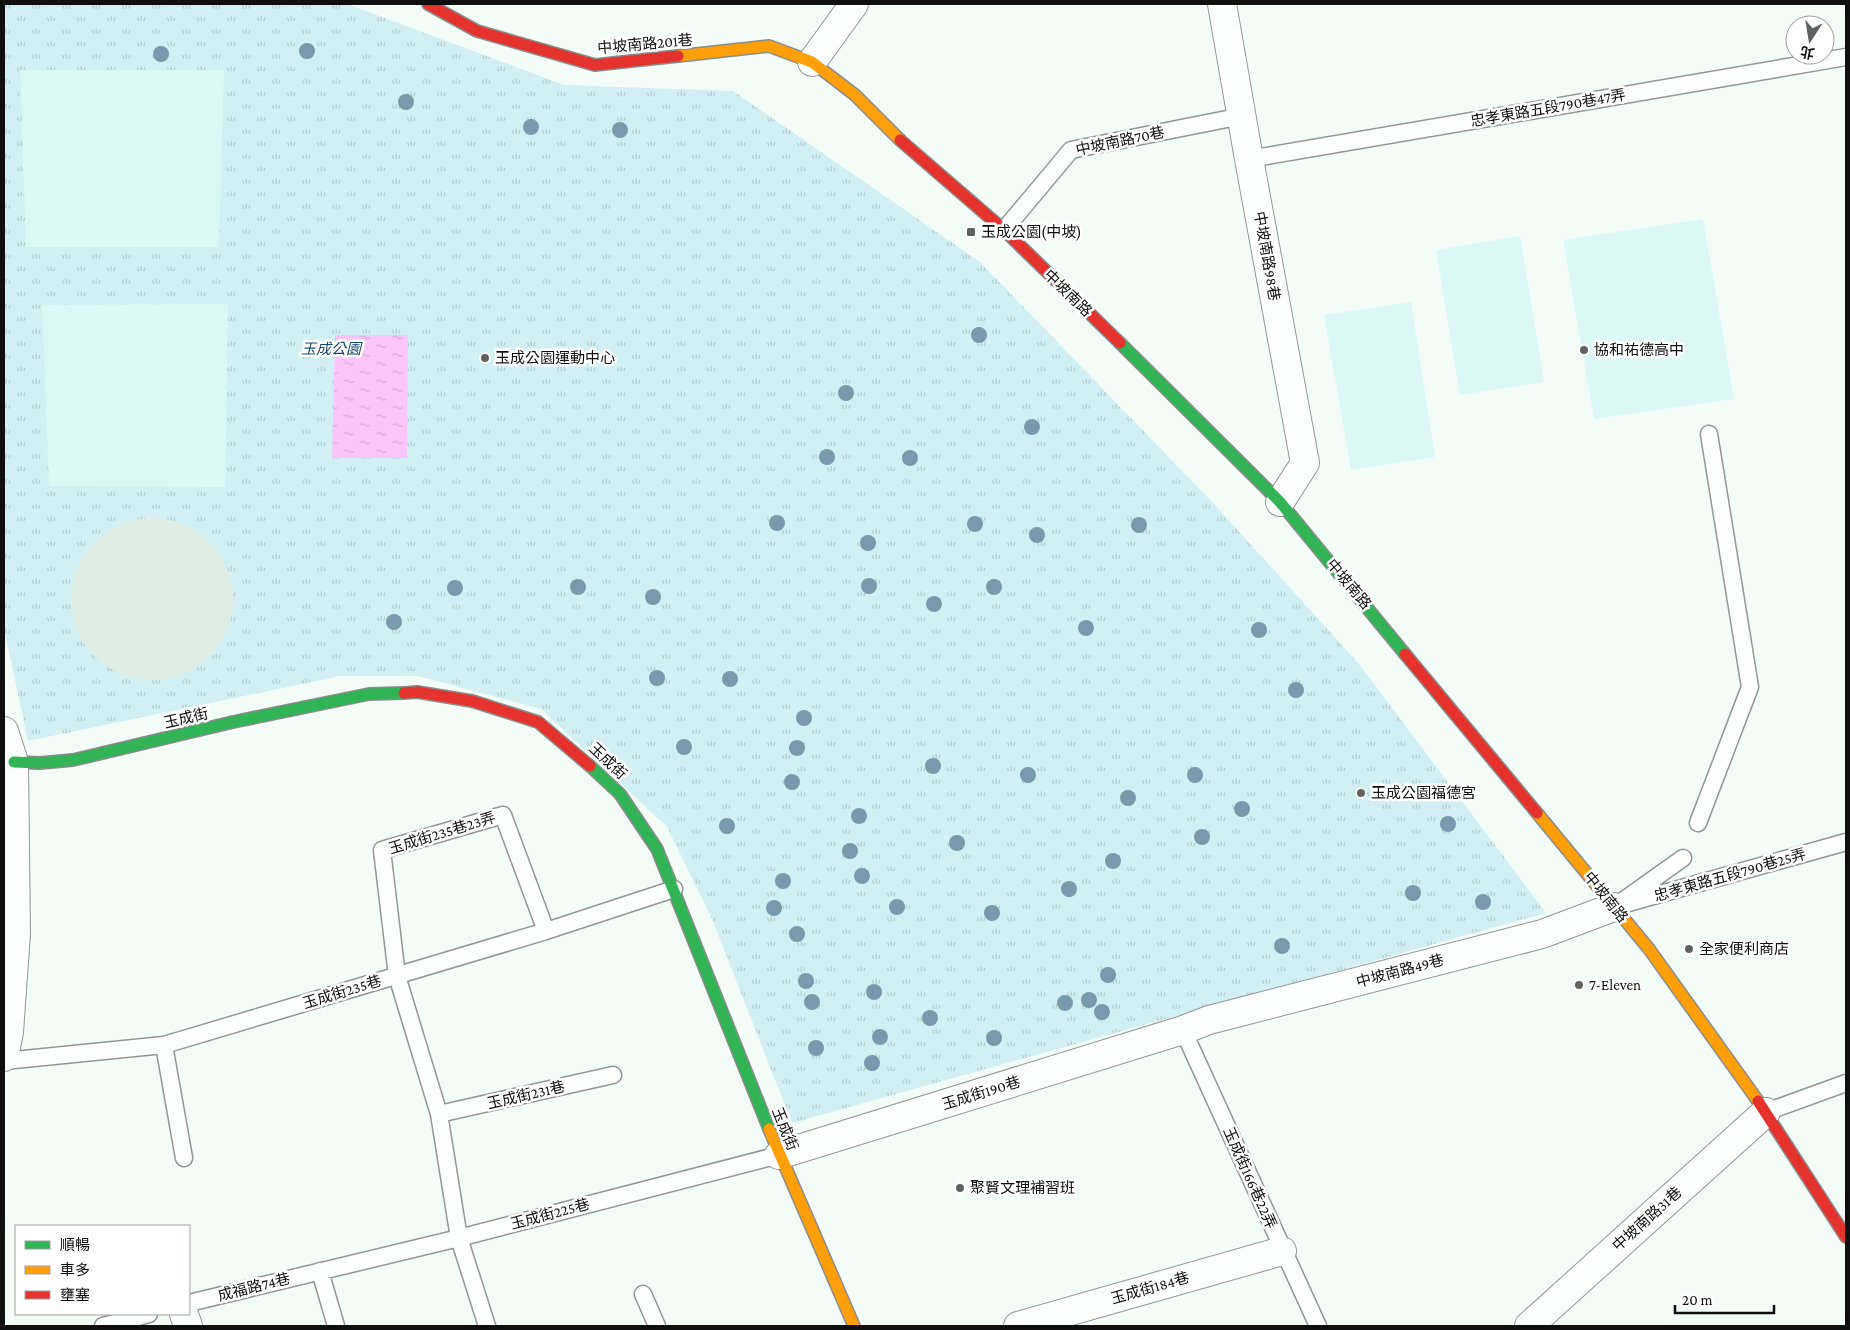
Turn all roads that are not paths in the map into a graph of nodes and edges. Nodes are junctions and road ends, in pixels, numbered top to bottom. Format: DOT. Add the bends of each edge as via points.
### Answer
graph roads {
  1 [pos="428,4"];
  2 [pos="854,4"];
  3 [pos="1222,4"];
  4 [pos="1846,57"];
  5 [pos="812,62"];
  6 [pos="1242,116"];
  7 [pos="1249,159"];
  8 [pos="1004,230"];
  9 [pos="1709,434"];
  10 [pos="1280,502"];
  11 [pos="4,731"];
  12 [pos="14,762"];
  13 [pos="1698,823"];
  14 [pos="1846,842"];
  15 [pos="1683,858"];
  16 [pos="674,889"];
  17 [pos="1614,907"];
  18 [pos="546,931"];
  19 [pos="397,976"];
  20 [pos="1183,1030"];
  21 [pos="164,1045"];
  22 [pos="4,1057"];
  23 [pos="4,1061"];
  24 [pos="614,1075"];
  25 [pos="1846,1083"];
  26 [pos="1766,1112"];
  27 [pos="439,1114"];
  28 [pos="779,1155"];
  29 [pos="184,1158"];
  30 [pos="1846,1237"];
  31 [pos="459,1238"];
  32 [pos="1282,1251"];
  33 [pos="320,1271"];
  34 [pos="643,1294"];
  35 [pos="190,1303"];
  36 [pos="144,1315"];
  37 [pos="103,1326"];
  38 [pos="336,1326"];
  39 [pos="487,1326"];
  40 [pos="657,1326"];
  41 [pos="854,1326"];
  42 [pos="1018,1326"];
  43 [pos="1318,1326"];
  44 [pos="1529,1326"];
  1 -- 5 [label="street, 中坡南路201巷" via="477,31 595,65 769,46"];
  2 -- 5 [label="street"];
  3 -- 6 [label="street, 中坡南路98巷"];
  4 -- 7 [label="lane, 忠孝東路五段790巷47弄"];
  5 -- 8 [label="street, 中坡南路" via="856,95 900,140"];
  6 -- 7 [label="street, 中坡南路98巷"];
  6 -- 8 [label="lane, 中坡南路70巷" via="1070,150"];
  7 -- 10 [label="street, 中坡南路98巷" via="1305,463"];
  8 -- 10 [label="street, 中坡南路"];
  9 -- 13 [label="lane" via="1750,687"];
  10 -- 17 [label="street, 中坡南路"];
  11 -- 12 [label="street"];
  12 -- 16 [label="street, 玉成街" via="73,760 369,694 417,692 472,701 538,722 582,758 620,794 657,849"];
  12 -- 22 [label="street" via="16,934 9,1032"];
  14 -- 17 [label="lane, 忠孝東路五段790巷25弄"];
  15 -- 17 [label="lane"];
  16 -- 18 [label="lane, 玉成街235巷"];
  16 -- 28 [label="street, 玉成街"];
  17 -- 20 [label="street, 中坡南路49巷" via="1542,934 1209,1020"];
  17 -- 26 [label="street, 中坡南路"];
  18 -- 19 [label="lane, 玉成街235巷"];
  18 -- 19 [label="lane, 玉成街235巷23弄" via="503,815 382,850"];
  19 -- 21 [label="lane, 玉成街235巷"];
  19 -- 27 [label="lane"];
  20 -- 28 [label="street, 玉成街190巷"];
  20 -- 32 [label="lane, 玉成街166巷22弄"];
  21 -- 23 [label="lane, 玉成街235巷"];
  21 -- 29 [label="lane"];
  24 -- 27 [label="lane, 玉成街231巷"];
  25 -- 26 [label="lane"];
  26 -- 30 [label="street, 中坡南路"];
  26 -- 44 [label="street, 中坡南路31巷"];
  27 -- 31 [label="lane"];
  28 -- 31 [label="lane, 玉成街225巷"];
  28 -- 41 [label="street, 玉成街"];
  31 -- 33 [label="lane, 玉成街225巷"];
  31 -- 39 [label="lane"];
  32 -- 42 [label="street, 玉成街184巷"];
  32 -- 43 [label="lane, 玉成街166巷22弄"];
  33 -- 35 [label="lane, 成福路74巷"];
  33 -- 38 [label="lane"];
  34 -- 40 [label="lane"];
  36 -- 37 [label="lane"];
}
